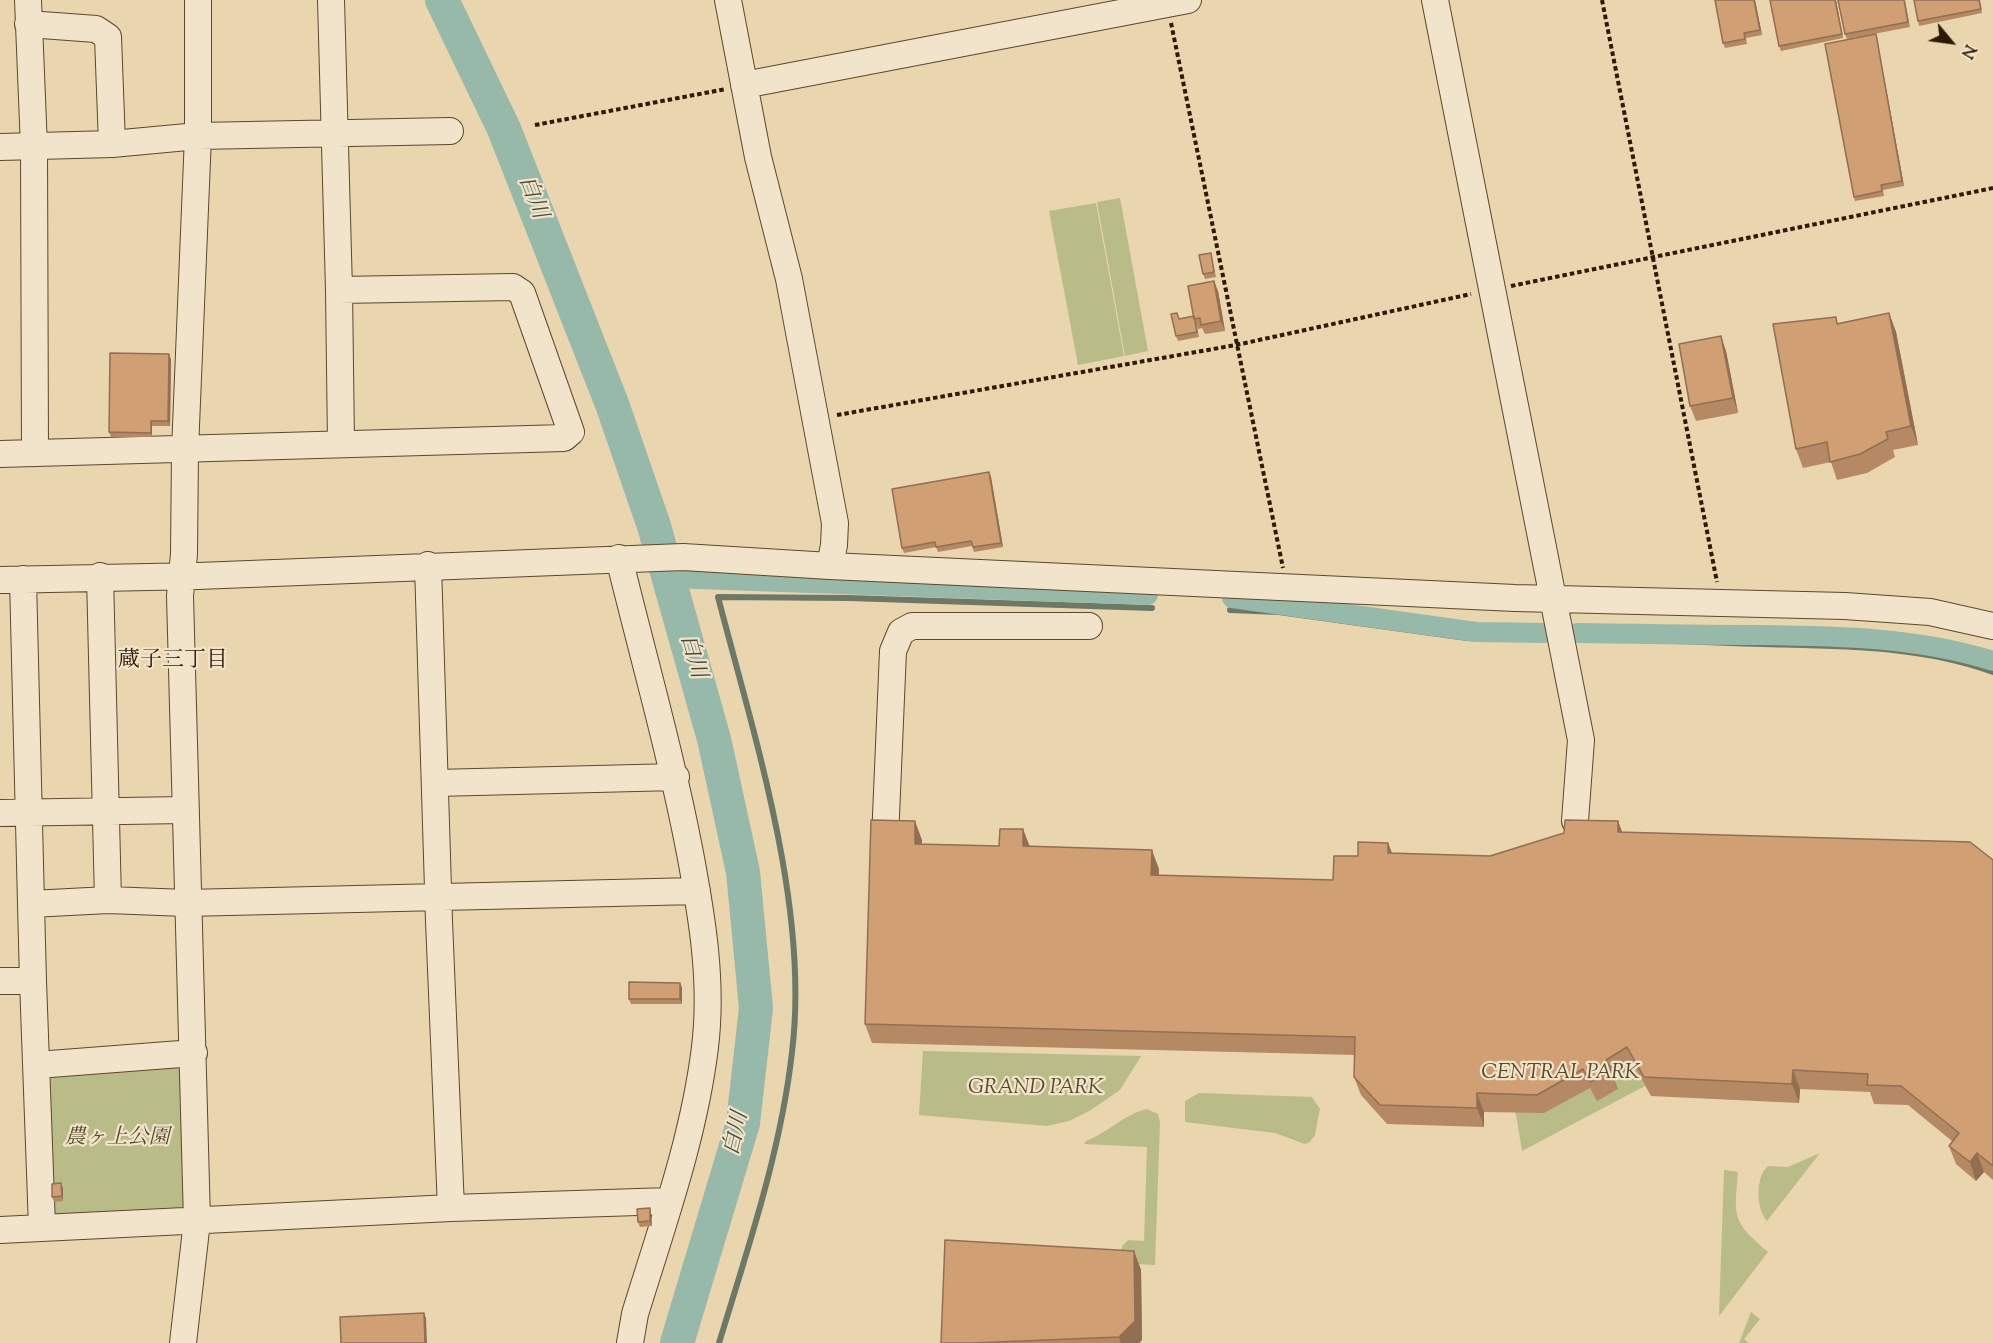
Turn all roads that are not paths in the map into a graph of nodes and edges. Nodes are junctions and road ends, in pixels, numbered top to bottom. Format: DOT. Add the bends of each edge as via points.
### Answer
graph roads {
  1 [pos="198,0"];
  2 [pos="331,0"];
  3 [pos="728,0"];
  4 [pos="1435,0"];
  5 [pos="1178,2"];
  6 [pos="28,12"];
  7 [pos="751,84"];
  8 [pos="450,131"];
  9 [pos="334,135"];
  10 [pos="198,136"];
  11 [pos="112,144"];
  12 [pos="0,147"];
  13 [pos="34,147"];
  14 [pos="339,290"];
  15 [pos="340,444"];
  16 [pos="185,450"];
  17 [pos="35,453"];
  18 [pos="0,454"];
  19 [pos="629,557"];
  20 [pos="428,565"];
  21 [pos="830,566"];
  22 [pos="100,576"];
  23 [pos="180,576"];
  24 [pos="11,579"];
  25 [pos="1554,599"];
  26 [pos="1089,626"];
  27 [pos="1993,626"];
  28 [pos="676,777"];
  29 [pos="436,783"];
  30 [pos="185,810"];
  31 [pos="106,811"];
  32 [pos="0,813"];
  33 [pos="28,813"];
  34 [pos="1575,821"];
  35 [pos="885,839"];
  36 [pos="698,891"];
  37 [pos="439,897"];
  38 [pos="108,900"];
  39 [pos="186,903"];
  40 [pos="31,904"];
  41 [pos="0,981"];
  42 [pos="33,981"];
  43 [pos="194,1053"];
  44 [pos="37,1065"];
  45 [pos="669,1201"];
  46 [pos="451,1208"];
  47 [pos="197,1221"];
  48 [pos="42,1227"];
  49 [pos="0,1230"];
  50 [pos="183,1343"];
  51 [pos="630,1343"];
  1 -- 10 [label="street"];
  2 -- 9 [label="street"];
  3 -- 7 [label="street"];
  4 -- 25 [label="street"];
  5 -- 7 [label="street"];
  6 -- 11 [label="street" via="96,29 108,37"];
  6 -- 13 [label="street"];
  7 -- 21 [label="street" via="758,157 789,279 835,523"];
  8 -- 9 [label="street"];
  9 -- 10 [label="street"];
  9 -- 14 [label="street"];
  10 -- 11 [label="street"];
  10 -- 16 [label="street"];
  11 -- 13 [label="street"];
  12 -- 13 [label="street"];
  13 -- 17 [label="street"];
  14 -- 15 [label="street"];
  14 -- 15 [label="street" via="513,287 522,293 571,432 564,438"];
  15 -- 16 [label="street"];
  16 -- 17 [label="street"];
  16 -- 23 [label="street" via="184,554"];
  17 -- 18 [label="street"];
  19 -- 20 [label="street"];
  19 -- 21 [label="street"];
  19 -- 28 [label="street"];
  20 -- 23 [label="street"];
  20 -- 29 [label="street"];
  21 -- 25 [label="street"];
  22 -- 23 [label="street"];
  22 -- 24 [label="street"];
  22 -- 31 [label="street"];
  23 -- 30 [label="street"];
  24 -- 33 [label="street"];
  25 -- 27 [label="street" via="1845,606 1930,612"];
  25 -- 34 [label="street" via="1581,740"];
  26 -- 35 [label="street" via="912,626 901,632 893,651"];
  28 -- 29 [label="street"];
  28 -- 36 [label="street"];
  29 -- 37 [label="street"];
  30 -- 31 [label="street"];
  30 -- 39 [label="street"];
  31 -- 33 [label="street"];
  31 -- 38 [label="street"];
  32 -- 33 [label="street"];
  33 -- 40 [label="street"];
  36 -- 37 [label="street"];
  36 -- 45 [label="street" via="708,969 705,1045 693,1123"];
  37 -- 39 [label="street"];
  37 -- 46 [label="street"];
  38 -- 39 [label="street"];
  38 -- 40 [label="street"];
  39 -- 43 [label="street"];
  40 -- 42 [label="street"];
  41 -- 42 [label="street"];
  42 -- 44 [label="street"];
  43 -- 44 [label="street"];
  43 -- 47 [label="street"];
  44 -- 48 [label="street"];
  45 -- 46 [label="street"];
  45 -- 51 [label="street"];
  46 -- 47 [label="street"];
  47 -- 48 [label="street"];
  47 -- 50 [label="street"];
  48 -- 49 [label="street"];
}
